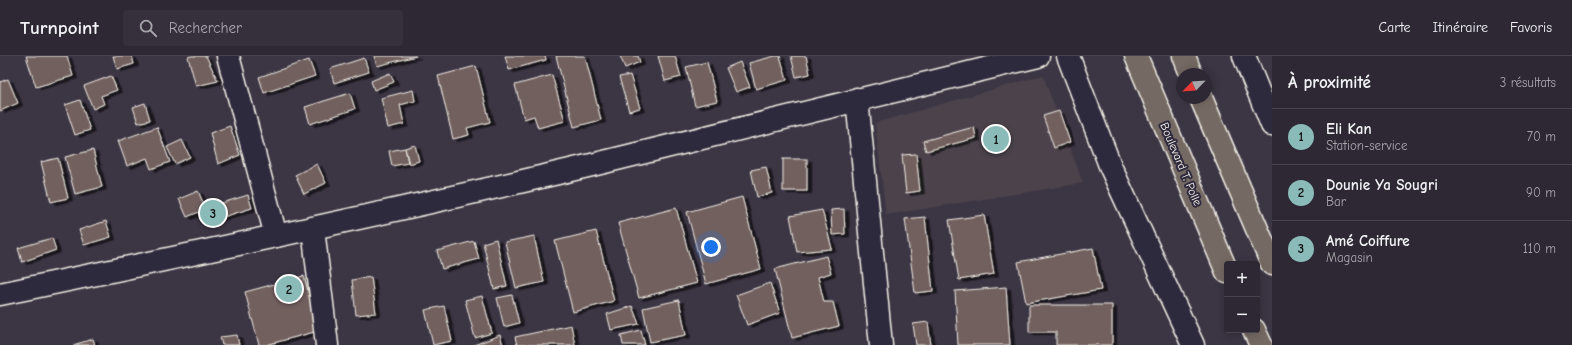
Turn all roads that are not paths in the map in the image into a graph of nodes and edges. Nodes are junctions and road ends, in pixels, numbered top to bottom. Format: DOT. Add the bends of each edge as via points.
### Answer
graph roads {
  1 [pos="228,56"];
  2 [pos="1038,56"];
  3 [pos="1068,56"];
  4 [pos="1136,56"];
  5 [pos="1184,56"];
  6 [pos="1244,56"];
  7 [pos="1189,68"];
  8 [pos="857,99"];
  9 [pos="1204,104"];
  10 [pos="1272,125"];
  11 [pos="313,229"];
  12 [pos="276,236"];
  13 [pos="1272,264"];
  14 [pos="1224,265"];
  15 [pos="0,294"];
  16 [pos="1255,333"];
  17 [pos="328,345"];
  18 [pos="881,345"];
  19 [pos="1193,345"];
  20 [pos="1261,345"];
  1 -- 12 [label="street"];
  2 -- 8 [label="street"];
  3 -- 19 [label="street" via="1111,168"];
  4 -- 14 [label="highway, Boulevard T. Polle"];
  5 -- 7 [label="highway"];
  6 -- 10 [label="street"];
  8 -- 11 [label="street" via="597,164"];
  8 -- 18 [label="street"];
  9 -- 13 [label="highway"];
  11 -- 12 [label="street"];
  11 -- 17 [label="street"];
  12 -- 15 [label="street"];
  16 -- 20 [label="highway"];
}
